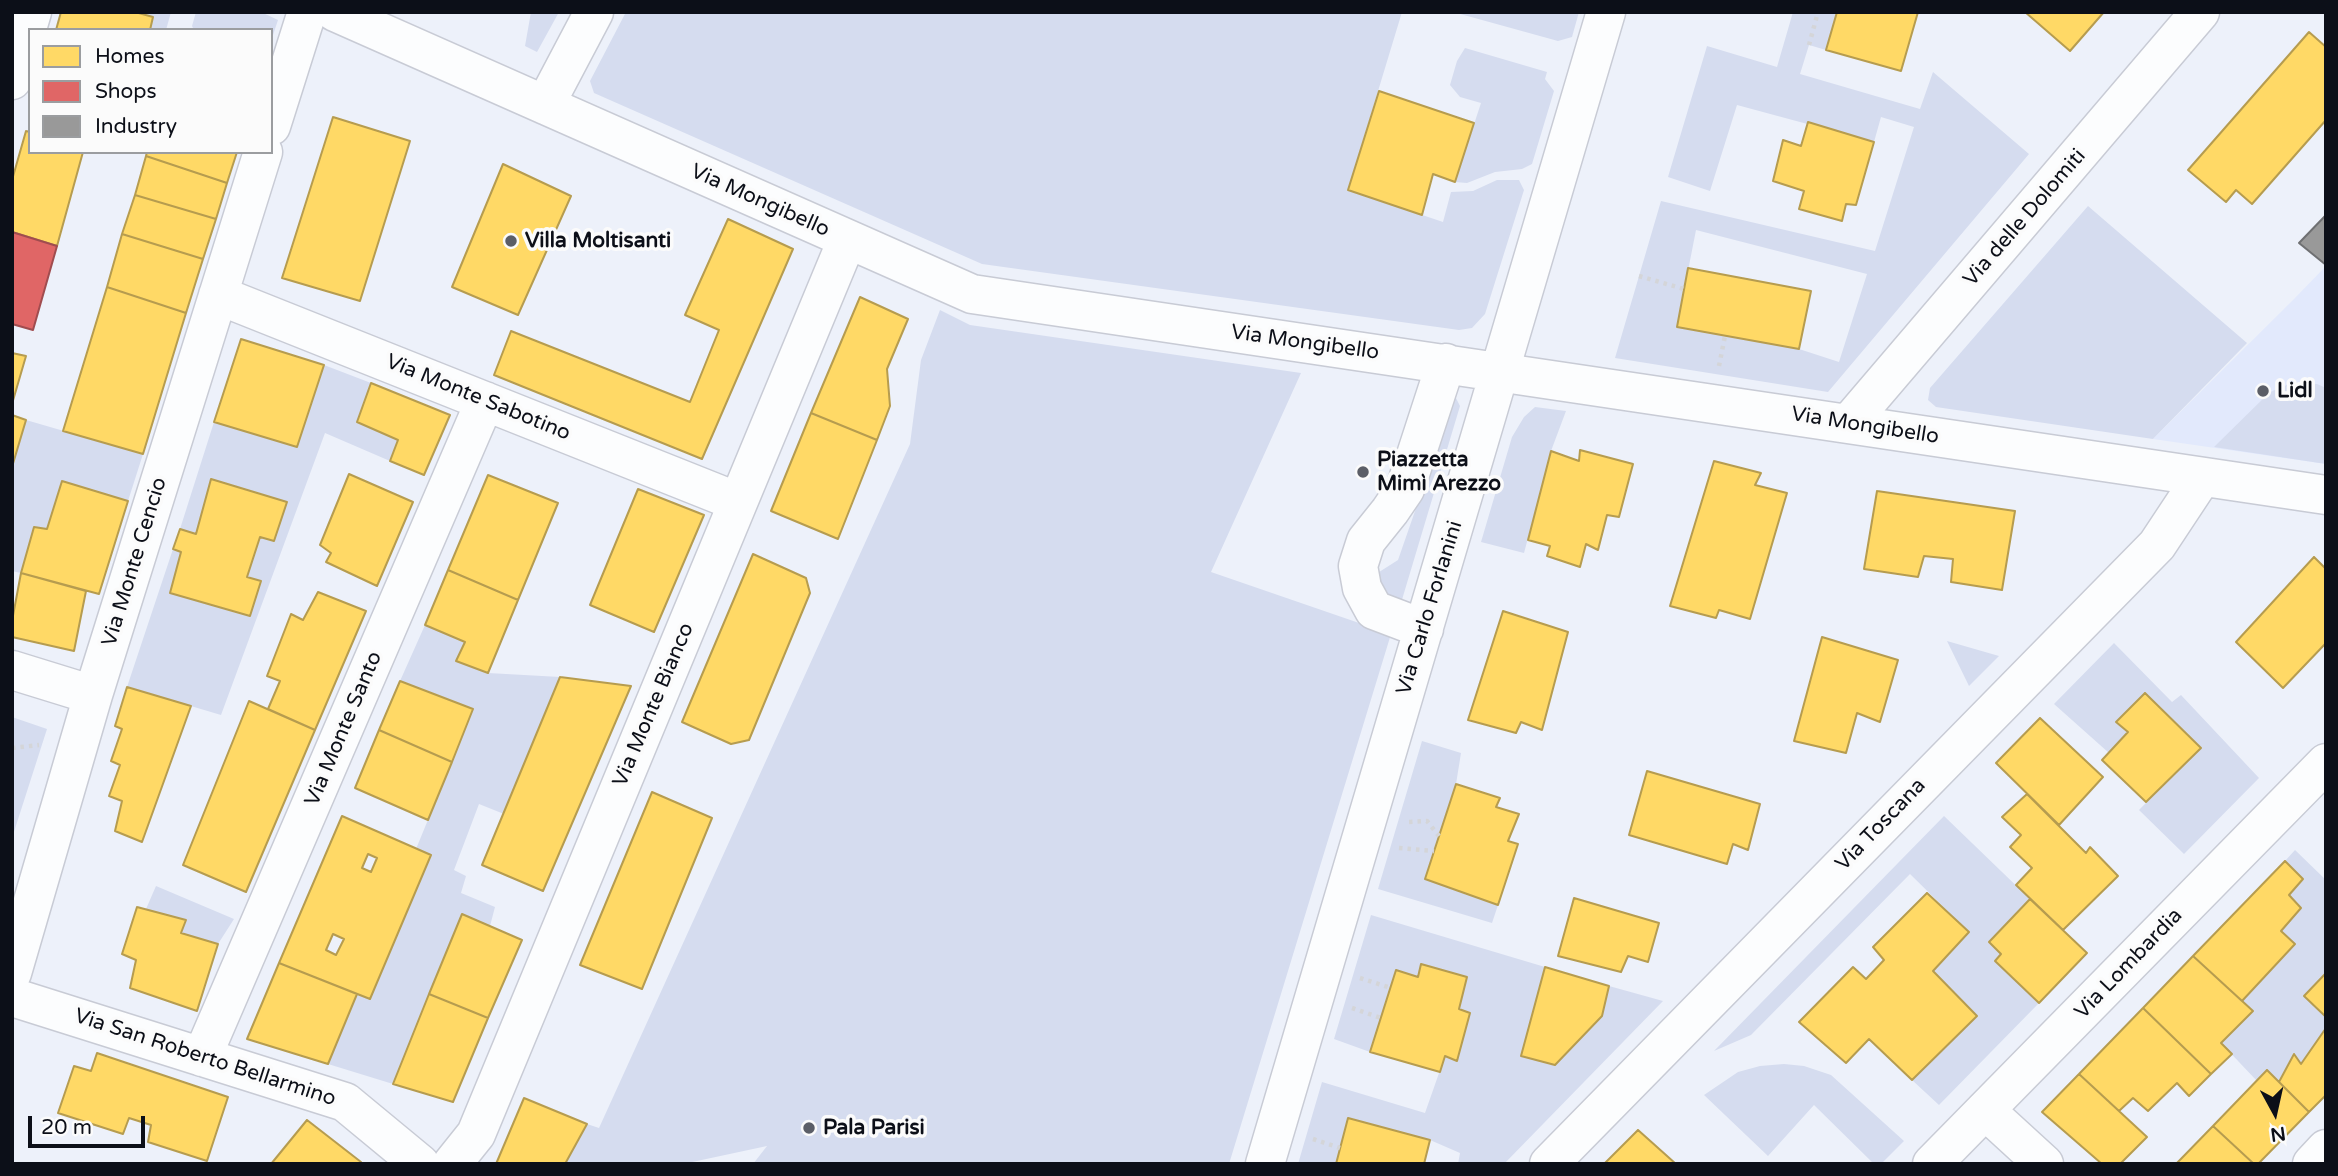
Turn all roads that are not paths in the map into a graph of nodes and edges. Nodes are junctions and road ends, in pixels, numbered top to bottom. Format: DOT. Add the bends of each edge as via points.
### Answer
graph roads {
  1 [pos="32,12"];
  2 [pos="307,12"];
  3 [pos="335,12"];
  4 [pos="594,12"];
  5 [pos="1606,12"];
  6 [pos="2200,12"];
  7 [pos="12,80"];
  8 [pos="545,105"];
  9 [pos="273,120"];
  10 [pos="262,154"];
  11 [pos="847,240"];
  12 [pos="218,295"];
  13 [pos="1446,363"];
  14 [pos="1501,372"];
  15 [pos="485,401"];
  16 [pos="1849,423"];
  17 [pos="2202,477"];
  18 [pos="2326,495"];
  19 [pos="738,502"];
  20 [pos="1424,629"];
  21 [pos="12,670"];
  22 [pos="93,695"];
  23 [pos="2321,777"];
  24 [pos="12,973"];
  25 [pos="12,996"];
  26 [pos="202,1057"];
  27 [pos="1985,1110"];
  28 [pos="2326,1149"];
  29 [pos="420,1164"];
  30 [pos="452,1164"];
  31 [pos="1265,1164"];
  32 [pos="1549,1164"];
  33 [pos="1932,1164"];
  34 [pos="2044,1164"];
  35 [pos="2312,1164"];
  1 -- 7 [label="street"];
  2 -- 9 [label="street"];
  3 -- 8 [label="street, Via Mongibello"];
  4 -- 8 [label="street"];
  5 -- 14 [label="street, Via Carlo Forlanini"];
  6 -- 16 [label="street, Via delle Dolomiti"];
  8 -- 11 [label="street, Via Mongibello"];
  10 -- 12 [label="street, Via Monte Cencio"];
  11 -- 13 [label="street, Via Mongibello" via="972,294"];
  11 -- 19 [label="street, Via Monte Bianco"];
  12 -- 15 [label="street, Via Monte Sabotino"];
  12 -- 22 [label="street, Via Monte Cencio"];
  13 -- 14 [label="street, Via Mongibello"];
  13 -- 20 [label="street" via="1405,489 1366,541 1358,566 1362,588 1374,610"];
  14 -- 16 [label="street, Via Mongibello"];
  14 -- 20 [label="street, Via Carlo Forlanini"];
  15 -- 19 [label="street, Via Monte Sabotino"];
  15 -- 26 [label="street, Via Monte Santo"];
  16 -- 17 [label="street, Via Mongibello"];
  17 -- 18 [label="street, Via Mongibello"];
  17 -- 32 [label="street, Via Toscana" via="2157,545"];
  19 -- 30 [label="street, Via Monte Bianco" via="476,1134"];
  20 -- 31 [label="street, Via Carlo Forlanini"];
  21 -- 22 [label="street"];
  22 -- 24 [label="street, Via Monte Cencio"];
  23 -- 27 [label="street, Via Lombardia"];
  25 -- 26 [label="street, Via San Roberto Bellarmino"];
  26 -- 29 [label="street, Via San Roberto Bellarmino" via="345,1102"];
  27 -- 33 [label="street, Via Lombardia"];
  27 -- 34 [label="street"];
  28 -- 35 [label="street"];
}
